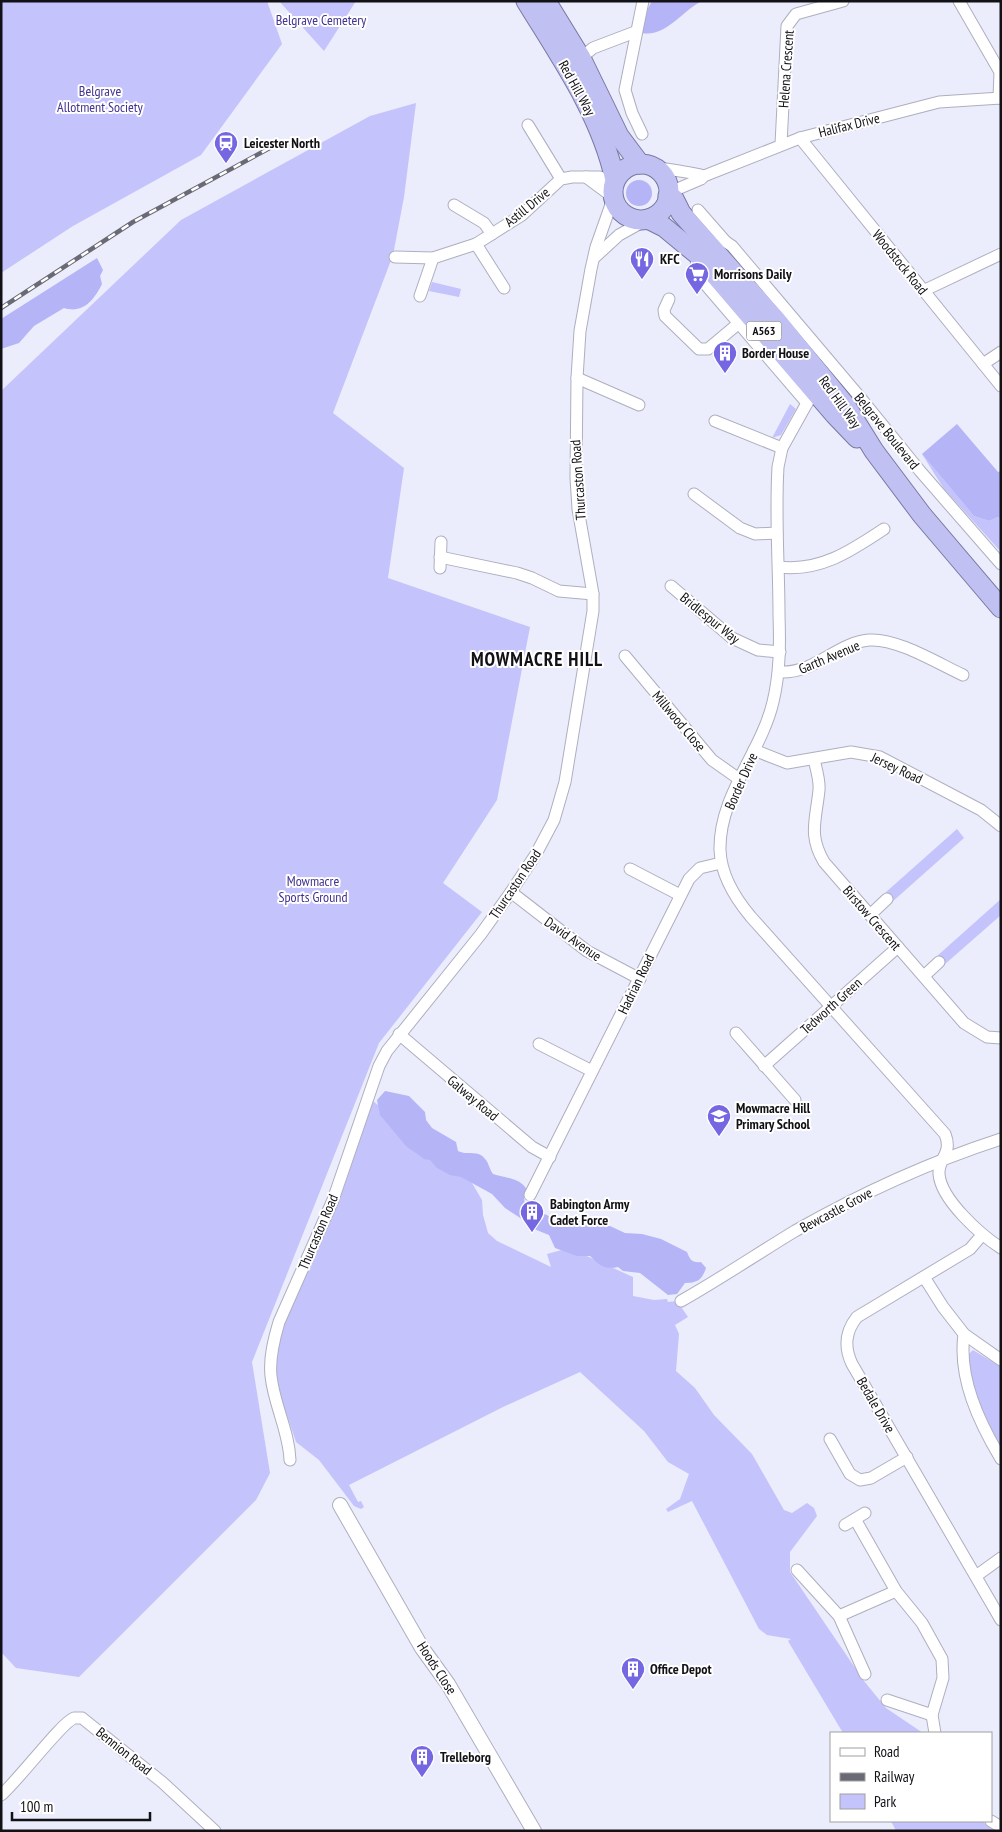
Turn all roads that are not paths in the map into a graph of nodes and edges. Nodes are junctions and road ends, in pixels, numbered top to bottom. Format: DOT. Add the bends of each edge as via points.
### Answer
graph roads {
  1 [pos="526,1"];
  2 [pos="546,1"];
  3 [pos="642,1"];
  4 [pos="843,1"];
  5 [pos="959,1"];
  6 [pos="635,32"];
  7 [pos="581,58"];
  8 [pos="1000,98"];
  9 [pos="528,125"];
  10 [pos="642,134"];
  11 [pos="800,138"];
  12 [pos="781,144"];
  13 [pos="648,166"];
  14 [pos="704,176"];
  15 [pos="561,179"];
  16 [pos="614,190"];
  17 [pos="668,195"];
  18 [pos="454,206"];
  19 [pos="698,210"];
  20 [pos="646,219"];
  21 [pos="492,234"];
  22 [pos="476,244"];
  23 [pos="712,248"];
  24 [pos="1001,254"];
  25 [pos="595,257"];
  26 [pos="394,258"];
  27 [pos="433,258"];
  28 [pos="504,288"];
  29 [pos="923,291"];
  30 [pos="420,296"];
  31 [pos="669,299"];
  32 [pos="739,323"];
  33 [pos="1001,352"];
  34 [pos="983,364"];
  35 [pos="578,378"];
  36 [pos="1001,386"];
  37 [pos="815,390"];
  38 [pos="639,405"];
  39 [pos="714,421"];
  40 [pos="782,448"];
  41 [pos="694,494"];
  42 [pos="884,529"];
  43 [pos="777,533"];
  44 [pos="441,542"];
  45 [pos="1001,564"];
  46 [pos="779,567"];
  47 [pos="673,593"];
  48 [pos="593,594"];
  49 [pos="1001,608"];
  50 [pos="780,652"];
  51 [pos="624,656"];
  52 [pos="779,672"];
  53 [pos="963,675"];
  54 [pos="754,750"];
  55 [pos="814,759"];
  56 [pos="739,779"];
  57 [pos="1001,826"];
  58 [pos="722,863"];
  59 [pos="630,869"];
  60 [pos="511,892"];
  61 [pos="680,896"];
  62 [pos="887,899"];
  63 [pos="870,915"];
  64 [pos="898,947"];
  65 [pos="939,962"];
  66 [pos="924,976"];
  67 [pos="640,979"];
  68 [pos="831,1006"];
  69 [pos="736,1033"];
  70 [pos="398,1034"];
  71 [pos="1001,1038"];
  72 [pos="539,1044"];
  73 [pos="764,1066"];
  74 [pos="592,1071"];
  75 [pos="795,1100"];
  76 [pos="1001,1139"];
  77 [pos="550,1157"];
  78 [pos="944,1161"];
  79 [pos="530,1195"];
  80 [pos="982,1235"];
  81 [pos="1001,1248"];
  82 [pos="924,1277"];
  83 [pos="681,1301"];
  84 [pos="964,1334"];
  85 [pos="1001,1360"];
  86 [pos="830,1439"];
  87 [pos="907,1457"];
  88 [pos="1001,1459"];
  89 [pos="290,1460"];
  90 [pos="340,1505"];
  91 [pos="855,1519"];
  92 [pos="1001,1558"];
  93 [pos="797,1570"];
  94 [pos="976,1576"];
  95 [pos="896,1591"];
  96 [pos="840,1616"];
  97 [pos="1001,1620"];
  98 [pos="864,1674"];
  99 [pos="887,1700"];
  100 [pos="932,1715"];
  101 [pos="935,1732"];
  102 [pos="1,1795"];
  103 [pos="215,1831"];
  104 [pos="534,1831"];
  1 -- 16 [label="highway, Red Hill Way" via="601,132 609,153"];
  2 -- 7 [label="highway, Red Hill Way"];
  3 -- 6 [label="street"];
  4 -- 12 [label="street, Helena Crescent" via="796,14 787,26"];
  5 -- 8 [label="street" via="1000,72"];
  6 -- 7 [label="street" via="593,48"];
  6 -- 10 [label="street" via="625,90"];
  7 -- 13 [label="highway, Red Hill Way" via="619,136"];
  8 -- 11 [label="street, Halifax Drive" via="939,102"];
  9 -- 15 [label="street, Astill Drive"];
  11 -- 12 [label="street, Halifax Drive"];
  11 -- 29 [label="street, Woodstock Road"];
  12 -- 14 [label="street, Halifax Drive"];
  13 -- 14 [label="street"];
  13 -- 16 [label="highway" via="625,168"];
  13 -- 17 [label="highway" via="664,177"];
  14 -- 17 [label="street, Halifax Drive"];
  15 -- 16 [label="street, Astill Drive" via="586,177"];
  15 -- 21 [label="street, Astill Drive" via="522,215"];
  16 -- 20 [label="highway" via="622,213 637,220"];
  16 -- 25 [label="street"];
  17 -- 20 [label="highway" via="662,211"];
  17 -- 23 [label="highway, Red Hill Way / A563"];
  18 -- 21 [label="street, Astill Drive" via="484,223"];
  19 -- 23 [label="street, Belgrave Boulevard"];
  20 -- 23 [label="highway, Red Hill Way / A563" via="685,242"];
  20 -- 25 [label="street" via="620,235"];
  21 -- 22 [label="street, Astill Drive"];
  22 -- 27 [label="street, Astill Drive"];
  22 -- 28 [label="street"];
  23 -- 32 [label="street" via="695,271"];
  23 -- 37 [label="highway, Red Hill Way / A563" via="776,320"];
  23 -- 45 [label="street, Belgrave Boulevard"];
  24 -- 29 [label="street"];
  25 -- 35 [label="street, Thurcaston Road" via="580,331"];
  26 -- 27 [label="street, Astill Drive"];
  27 -- 30 [label="street"];
  29 -- 34 [label="street, Woodstock Road"];
  31 -- 32 [label="street" via="665,316 698,350 708,349"];
  32 -- 37 [label="street"];
  33 -- 34 [label="street"];
  34 -- 36 [label="street, Woodstock Road"];
  35 -- 38 [label="street"];
  35 -- 48 [label="street, Thurcaston Road" via="578,509"];
  37 -- 40 [label="street, Border Drive"];
  37 -- 49 [label="highway, Red Hill Way / A563" via="846,406 874,451 922,515"];
  39 -- 40 [label="street"];
  40 -- 43 [label="street, Border Drive" via="778,467"];
  41 -- 43 [label="street" via="740,528 755,534"];
  42 -- 46 [label="street" via="830,561 812,567"];
  43 -- 46 [label="street, Border Drive"];
  44 -- 48 [label="street" via="440,563 516,573 559,591"];
  46 -- 50 [label="street, Border Drive"];
  47 -- 50 [label="street, Bridlespur Way" via="744,645"];
  48 -- 60 [label="street, Thurcaston Road" via="593,611 565,782 554,820"];
  50 -- 52 [label="street, Border Drive"];
  51 -- 56 [label="street, Millwood Close" via="712,760"];
  52 -- 53 [label="street, Garth Avenue" via="799,671 858,643 878,640 892,643"];
  52 -- 54 [label="street, Border Drive" via="767,723"];
  54 -- 55 [label="street, Jersey Road" via="787,763"];
  54 -- 56 [label="street, Border Drive"];
  55 -- 57 [label="street, Jersey Road" via="851,752 880,758 981,810"];
  55 -- 63 [label="street, Birstow Crescent" via="819,788 813,835 816,848 824,862"];
  56 -- 58 [label="street, Border Drive" via="723,821 720,838"];
  58 -- 61 [label="street, Hadrian Road" via="693,873"];
  58 -- 68 [label="street, Border Drive" via="725,876 740,903"];
  59 -- 61 [label="street"];
  60 -- 67 [label="street, David Avenue" via="587,951"];
  60 -- 70 [label="street, Thurcaston Road"];
  61 -- 67 [label="street, Hadrian Road"];
  62 -- 63 [label="street"];
  63 -- 64 [label="street, Birstow Crescent"];
  64 -- 66 [label="street, Birstow Crescent"];
  64 -- 68 [label="street, Tedworth Green"];
  65 -- 66 [label="street"];
  66 -- 71 [label="street, Birstow Crescent" via="970,1027 987,1037"];
  67 -- 74 [label="street, Hadrian Road"];
  68 -- 73 [label="street, Tedworth Green"];
  68 -- 78 [label="street, Border Drive" via="945,1134 948,1142"];
  69 -- 73 [label="street"];
  70 -- 77 [label="street, Galway Road" via="532,1147"];
  70 -- 89 [label="street, Thurcaston Road" via="379,1066 334,1200 274,1338 271,1375"];
  72 -- 74 [label="street"];
  73 -- 75 [label="street"];
  74 -- 77 [label="street, Hadrian Road"];
  76 -- 78 [label="street, Bewcastle Grove"];
  77 -- 79 [label="street, Hadrian Road"];
  78 -- 80 [label="street, Border Drive" via="940,1169 942,1183 955,1205"];
  78 -- 83 [label="street, Bewcastle Grove" via="863,1195 795,1231"];
  80 -- 81 [label="street, Border Drive"];
  80 -- 82 [label="street, Bedale Drive" via="970,1249"];
  82 -- 84 [label="street"];
  82 -- 87 [label="street, Bedale Drive" via="857,1317 846,1340 852,1364"];
  84 -- 85 [label="street"];
  84 -- 88 [label="street" via="964,1372 983,1427"];
  86 -- 87 [label="street" via="850,1474 860,1480 871,1478"];
  87 -- 94 [label="street, Bedale Drive"];
  90 -- 104 [label="street, Hoods Close" via="422,1648 448,1684"];
  91 -- 95 [label="street"];
  92 -- 94 [label="street"];
  93 -- 96 [label="street"];
  94 -- 97 [label="street, Bedale Drive"];
  95 -- 96 [label="street"];
  95 -- 100 [label="street" via="922,1623 942,1659 943,1678"];
  96 -- 98 [label="street"];
  99 -- 100 [label="street"];
  100 -- 101 [label="street"];
  102 -- 103 [label="street, Bennion Road" via="57,1733 74,1718 82,1718 185,1801"];
}
